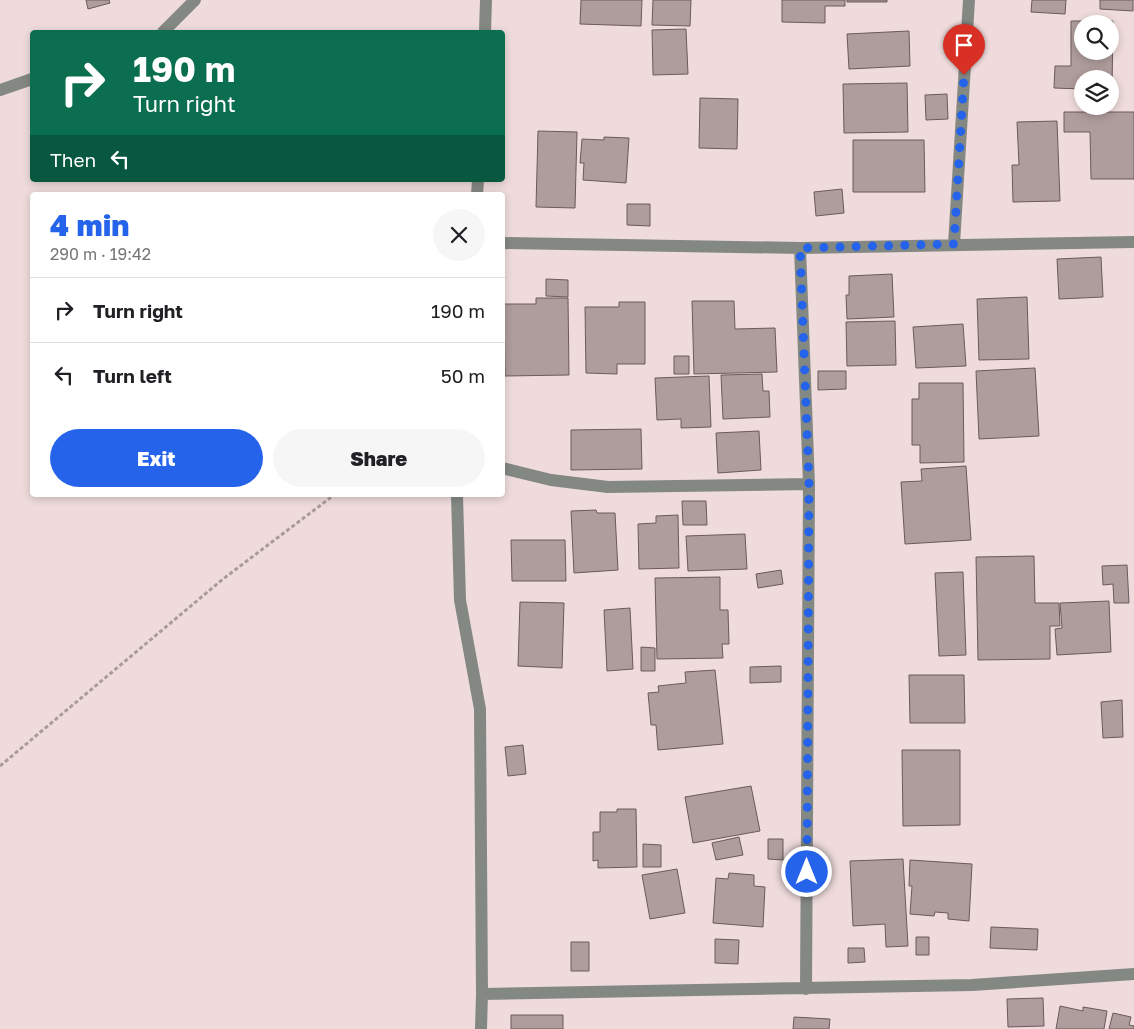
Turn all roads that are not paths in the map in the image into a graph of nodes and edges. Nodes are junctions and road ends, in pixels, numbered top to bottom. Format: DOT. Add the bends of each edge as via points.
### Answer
graph roads {
  1 [pos="195,0"];
  2 [pos="486,0"];
  3 [pos="969,0"];
  4 [pos="165,30"];
  5 [pos="484,30"];
  6 [pos="30,80"];
  7 [pos="0,90"];
  8 [pos="1134,242"];
  9 [pos="505,243"];
  10 [pos="954,244"];
  11 [pos="800,248"];
  12 [pos="505,469"];
  13 [pos="809,484"];
  14 [pos="457,497"];
  15 [pos="1134,974"];
  16 [pos="806,989"];
  17 [pos="482,994"];
  18 [pos="481,1029"];
  1 -- 4 [label="street"];
  2 -- 5 [label="street"];
  3 -- 10 [label="street"];
  6 -- 7 [label="street"];
  8 -- 10 [label="street"];
  9 -- 11 [label="street"];
  10 -- 11 [label="street"];
  11 -- 13 [label="street"];
  12 -- 13 [label="street" via="551,480 608,487"];
  13 -- 16 [label="street"];
  14 -- 17 [label="street" via="460,600 480,709"];
  15 -- 16 [label="street" via="972,985"];
  16 -- 17 [label="street"];
  17 -- 18 [label="street"];
}
